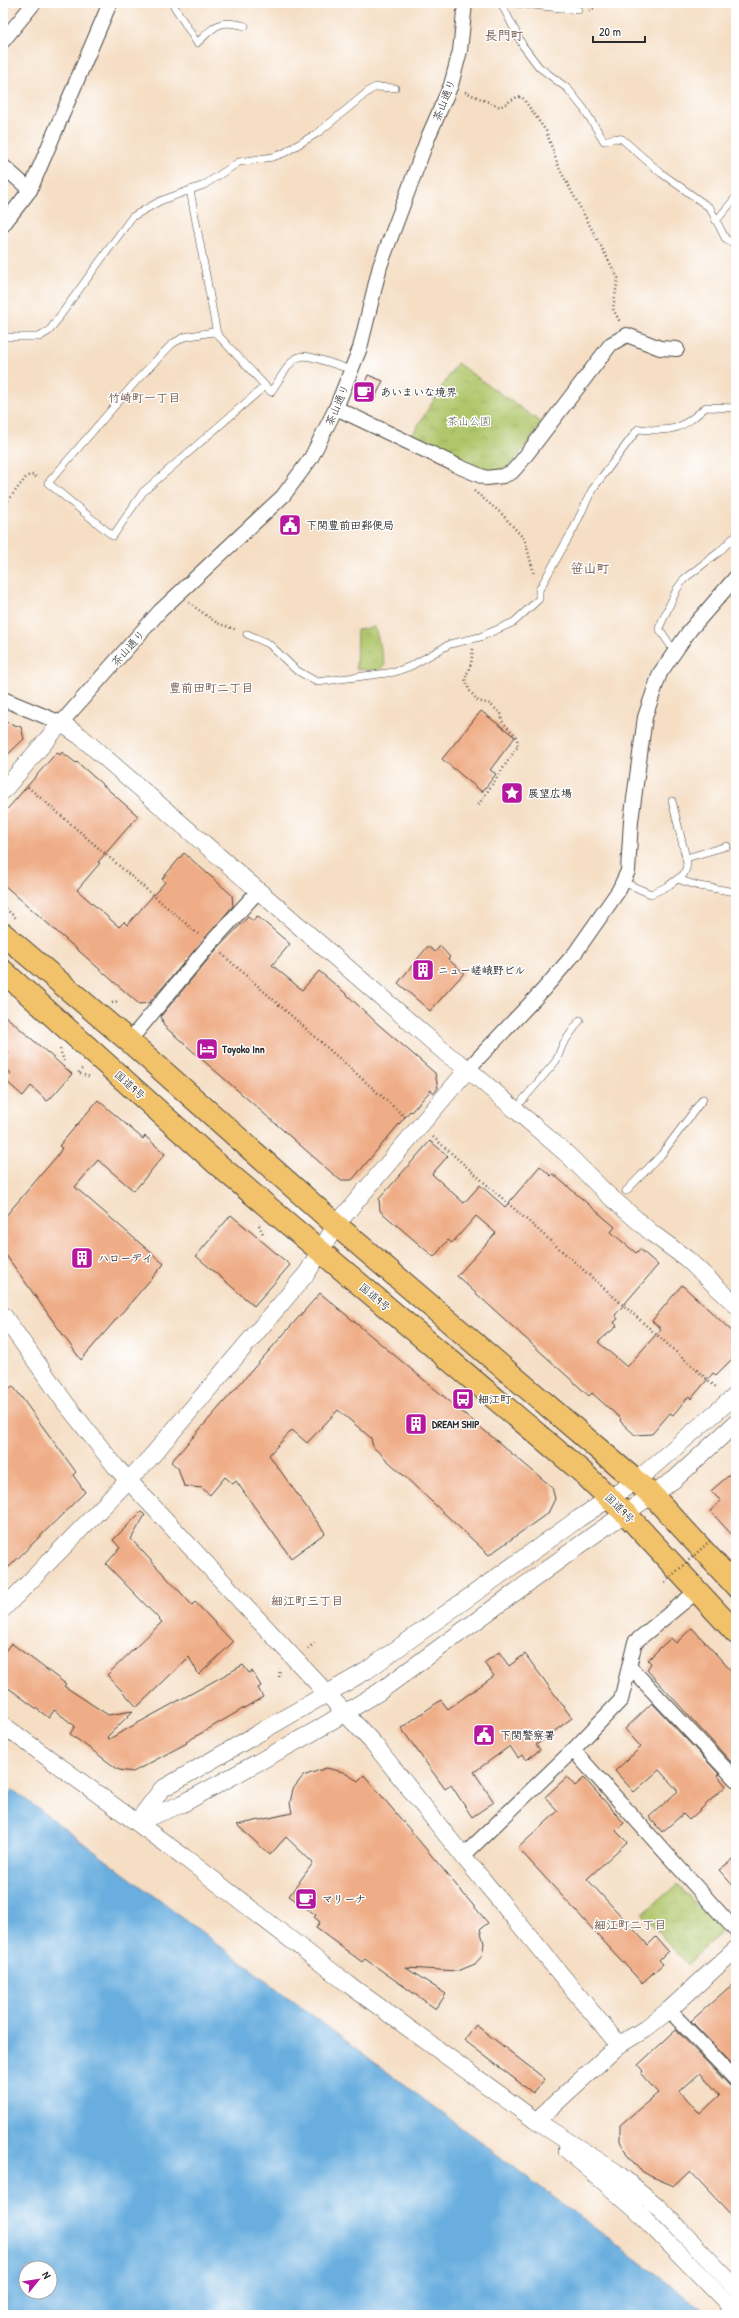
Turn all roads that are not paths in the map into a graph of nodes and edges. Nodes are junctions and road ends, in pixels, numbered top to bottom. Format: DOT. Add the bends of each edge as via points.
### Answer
graph roads {
  1 [pos="34,3"];
  2 [pos="110,3"];
  3 [pos="175,3"];
  4 [pos="465,3"];
  5 [pos="501,3"];
  6 [pos="515,3"];
  7 [pos="578,10"];
  8 [pos="246,26"];
  9 [pos="3,41"];
  10 [pos="396,88"];
  11 [pos="3,166"];
  12 [pos="30,190"];
  13 [pos="190,190"];
  14 [pos="736,197"];
  15 [pos="716,221"];
  16 [pos="3,225"];
  17 [pos="736,246"];
  18 [pos="217,334"];
  19 [pos="3,337"];
  20 [pos="677,349"];
  21 [pos="343,367"];
  22 [pos="265,386"];
  23 [pos="336,408"];
  24 [pos="736,408"];
  25 [pos="736,536"];
  26 [pos="736,577"];
  27 [pos="247,634"];
  28 [pos="674,651"];
  29 [pos="3,699"];
  30 [pos="61,723"];
  31 [pos="3,791"];
  32 [pos="672,801"];
  33 [pos="727,846"];
  34 [pos="686,858"];
  35 [pos="677,879"];
  36 [pos="623,882"];
  37 [pos="259,890"];
  38 [pos="736,892"];
  39 [pos="3,934"];
  40 [pos="3,971"];
  41 [pos="580,1020"];
  42 [pos="128,1041"];
  43 [pos="468,1069"];
  44 [pos="703,1099"];
  45 [pos="522,1101"];
  46 [pos="626,1191"];
  47 [pos="336,1225"];
  48 [pos="321,1251"];
  49 [pos="732,1299"];
  50 [pos="3,1315"];
  51 [pos="736,1395"];
  52 [pos="736,1423"];
  53 [pos="636,1480"];
  54 [pos="128,1482"];
  55 [pos="653,1496"];
  56 [pos="610,1498"];
  57 [pos="626,1514"];
  58 [pos="736,1586"];
  59 [pos="697,1591"];
  60 [pos="3,1609"];
  61 [pos="736,1633"];
  62 [pos="629,1666"];
  63 [pos="328,1695"];
  64 [pos="345,1713"];
  65 [pos="3,1725"];
  66 [pos="573,1750"];
  67 [pos="736,1780"];
  68 [pos="137,1822"];
  69 [pos="463,1856"];
  70 [pos="736,1931"];
  71 [pos="736,1949"];
  72 [pos="669,2010"];
  73 [pos="619,2045"];
  74 [pos="736,2080"];
  75 [pos="536,2121"];
  76 [pos="732,2301"];
  1 -- 9 [label="street"];
  2 -- 12 [label="street"];
  3 -- 8 [label="lane" via="174,6 197,44 221,24 230,22"];
  4 -- 23 [label="street, 茶山通り" via="460,51 451,85 429,135 380,266 360,348"];
  5 -- 15 [label="lane" via="527,51 539,67 568,90 584,109 604,141 615,138 629,144 642,158 710,208"];
  6 -- 7 [label="lane"];
  10 -- 13 [label="lane" via="376,87 318,132 284,153 239,162 204,185"];
  11 -- 12 [label="street"];
  12 -- 16 [label="street"];
  13 -- 18 [label="lane"];
  13 -- 19 [label="lane" via="160,201 132,217 45,336"];
  14 -- 15 [label="lane"];
  15 -- 17 [label="lane" via="725,238"];
  18 -- 22 [label="lane"];
  18 -- 22 [label="lane" via="213,332 184,337 172,344 133,384 48,483 114,536 143,492"];
  20 -- 23 [label="street" via="660,348 627,335 611,344 520,463 512,472 502,476 486,478"];
  21 -- 22 [label="lane" via="304,355 293,359 271,392"];
  23 -- 30 [label="street, 茶山通り" via="311,458 283,496 160,611"];
  24 -- 27 [label="lane" via="706,406 686,425 661,431 638,429 592,490 539,590 539,599 514,622 471,639 450,644 395,672 317,682 296,670 269,644"];
  25 -- 28 [label="lane" via="684,579 677,589 659,628"];
  26 -- 28 [label="street"];
  28 -- 36 [label="street" via="660,673 645,717 631,821 631,852"];
  29 -- 30 [label="street"];
  30 -- 31 [label="street"];
  30 -- 37 [label="street" via="80,736"];
  32 -- 34 [label="lane"];
  33 -- 34 [label="lane"];
  34 -- 35 [label="lane" via="686,869"];
  35 -- 36 [label="lane" via="651,894"];
  35 -- 38 [label="lane" via="712,889"];
  36 -- 43 [label="street" via="575,953"];
  37 -- 42 [label="street"];
  37 -- 43 [label="street" via="448,1055"];
  39 -- 42 [label="highway"];
  40 -- 48 [label="highway, 国道9号" via="216,1163"];
  41 -- 45 [label="lane" via="556,1061"];
  42 -- 47 [label="highway"];
  43 -- 47 [label="street"];
  43 -- 49 [label="street" via="568,1155 607,1194"];
  44 -- 46 [label="lane" via="661,1155"];
  47 -- 48 [label="street"];
  47 -- 53 [label="highway"];
  48 -- 54 [label="street" via="307,1273"];
  48 -- 56 [label="highway, 国道9号"];
  50 -- 54 [label="street" via="84,1428"];
  51 -- 53 [label="street"];
  52 -- 55 [label="street"];
  53 -- 55 [label="highway"];
  53 -- 56 [label="street"];
  54 -- 60 [label="street"];
  54 -- 63 [label="street"];
  55 -- 57 [label="street"];
  55 -- 58 [label="highway"];
  56 -- 57 [label="highway, 国道9号"];
  56 -- 63 [label="street" via="366,1672"];
  57 -- 59 [label="highway, 国道9号"];
  57 -- 64 [label="street" via="379,1692"];
  59 -- 61 [label="highway, 国道9号"];
  59 -- 62 [label="street" via="635,1642"];
  62 -- 66 [label="street" via="621,1700"];
  62 -- 67 [label="street"];
  63 -- 64 [label="street"];
  63 -- 68 [label="street" via="162,1789"];
  64 -- 68 [label="street" via="182,1804"];
  64 -- 69 [label="street" via="374,1744"];
  65 -- 68 [label="street"];
  66 -- 69 [label="street"];
  66 -- 70 [label="street"];
  68 -- 75 [label="street" via="348,1984"];
  69 -- 73 [label="street"];
  71 -- 72 [label="street"];
  72 -- 73 [label="street"];
  72 -- 74 [label="street"];
  73 -- 75 [label="street"];
  75 -- 76 [label="street" via="616,2172 656,2206"];
}
